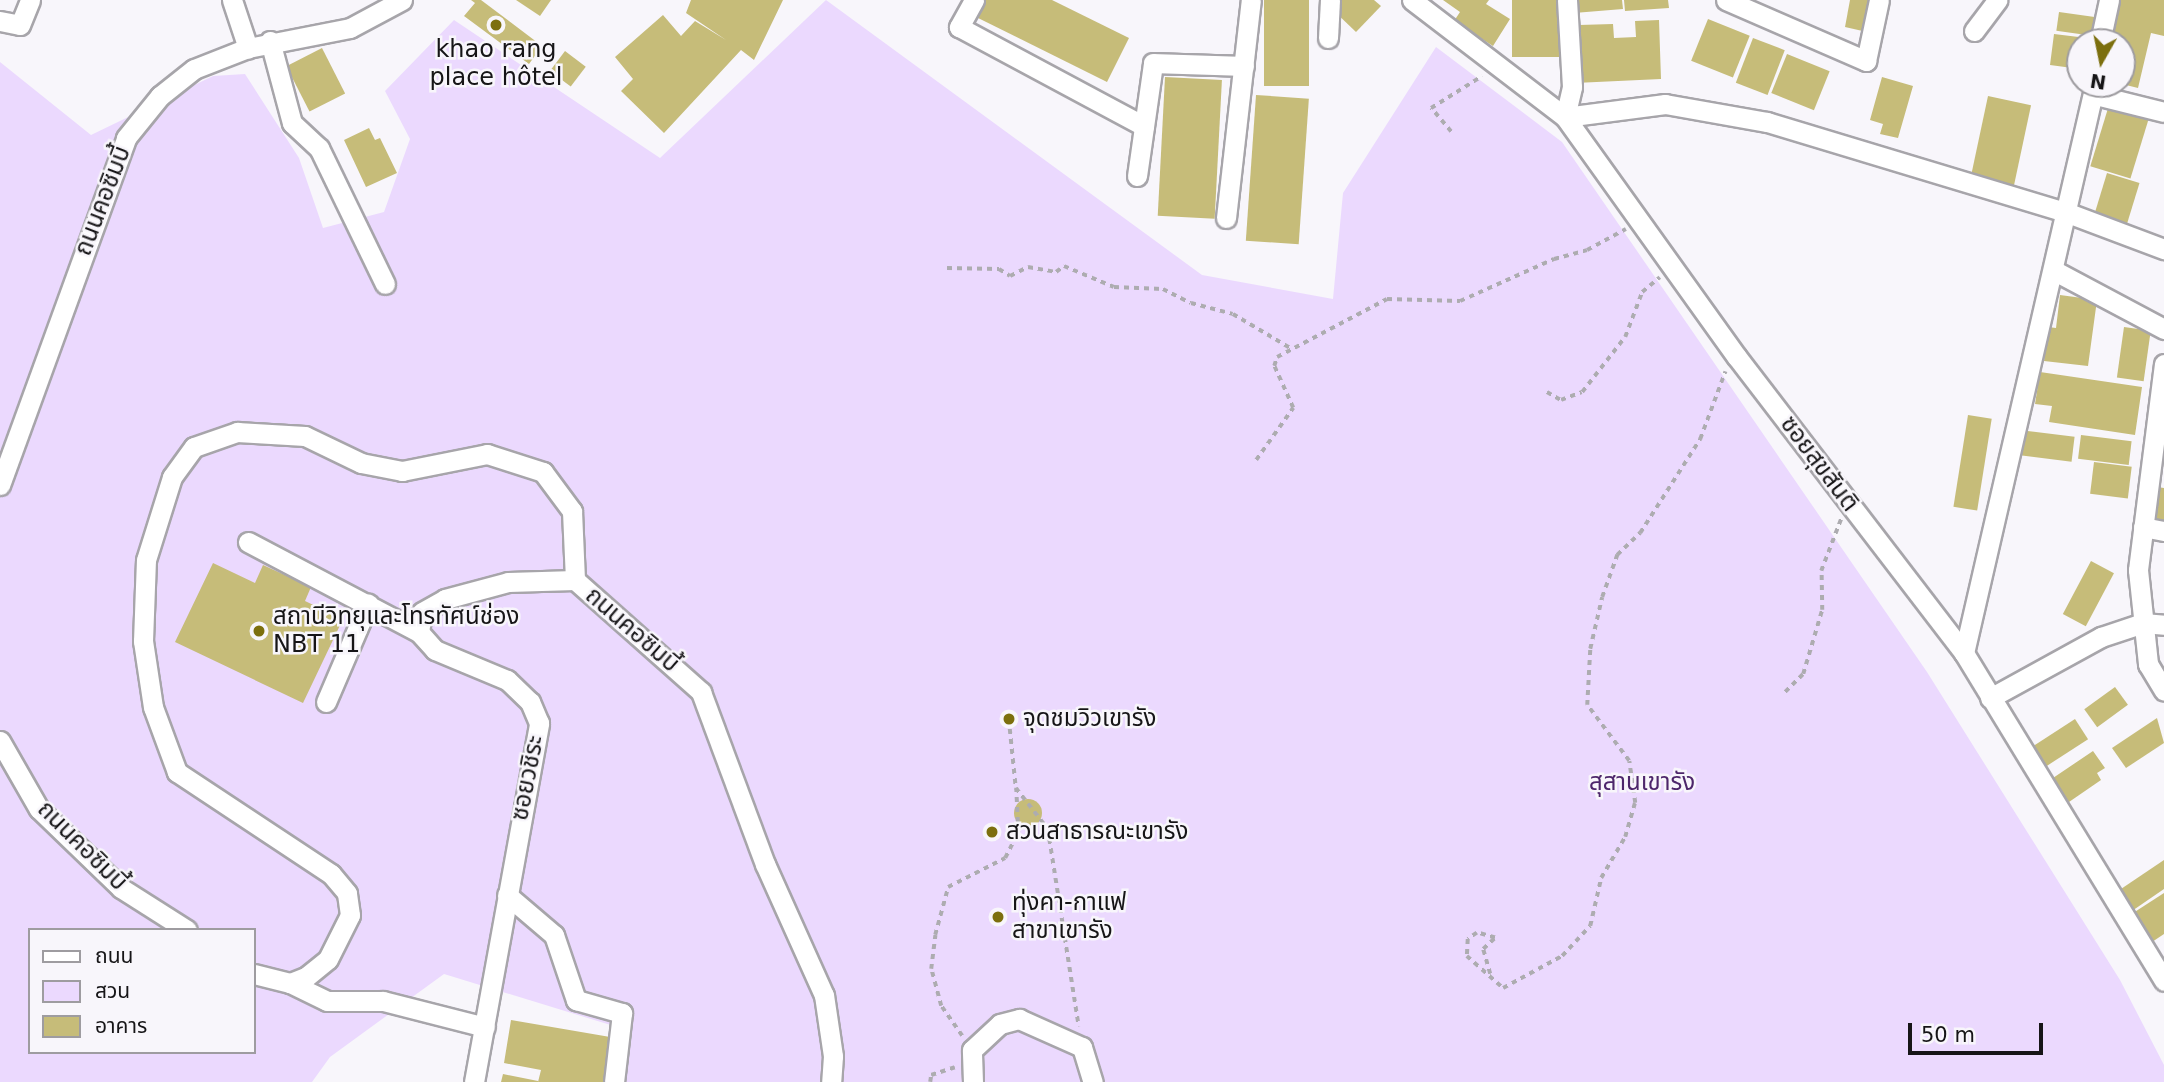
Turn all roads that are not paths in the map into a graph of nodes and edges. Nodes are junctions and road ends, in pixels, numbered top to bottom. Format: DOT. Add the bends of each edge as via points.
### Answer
graph roads {
  1 [pos="30,0"];
  2 [pos="232,0"];
  3 [pos="402,0"];
  4 [pos="974,0"];
  5 [pos="1251,0"];
  6 [pos="1330,0"];
  7 [pos="1412,0"];
  8 [pos="1567,0"];
  9 [pos="1726,0"];
  10 [pos="1879,0"];
  11 [pos="1997,0"];
  12 [pos="2109,0"];
  13 [pos="0,21"];
  14 [pos="2104,28"];
  15 [pos="1974,31"];
  16 [pos="1328,38"];
  17 [pos="270,41"];
  18 [pos="248,48"];
  19 [pos="1244,66"];
  20 [pos="2094,98"];
  21 [pos="2123,98"];
  22 [pos="2164,112"];
  23 [pos="1565,117"];
  24 [pos="1144,126"];
  25 [pos="1137,176"];
  26 [pos="2068,213"];
  27 [pos="1226,218"];
  28 [pos="2164,249"];
  29 [pos="2053,270"];
  30 [pos="384,284"];
  31 [pos="2164,329"];
  32 [pos="2164,364"];
  33 [pos="0,485"];
  34 [pos="2143,527"];
  35 [pos="2164,531"];
  36 [pos="248,542"];
  37 [pos="575,580"];
  38 [pos="368,604"];
  39 [pos="2143,623"];
  40 [pos="2164,625"];
  41 [pos="419,632"];
  42 [pos="1964,653"];
  43 [pos="2164,691"];
  44 [pos="1990,698"];
  45 [pos="326,702"];
  46 [pos="0,741"];
  47 [pos="507,895"];
  48 [pos="184,928"];
  49 [pos="256,974"];
  50 [pos="2164,981"];
  51 [pos="290,983"];
  52 [pos="485,1027"];
  53 [pos="474,1082"];
  54 [pos="614,1082"];
  55 [pos="831,1082"];
  56 [pos="973,1082"];
  57 [pos="1093,1082"];
  1 -- 13 [label="street" via="20,25"];
  2 -- 18 [label="street"];
  3 -- 17 [label="street, ถนนคอซิมบี้" via="350,28"];
  4 -- 24 [label="street" via="959,27"];
  5 -- 19 [label="street"];
  6 -- 16 [label="street"];
  7 -- 23 [label="street, ซอยสุขสันติ"];
  8 -- 23 [label="street" via="1572,87"];
  9 -- 10 [label="street" via="1866,61"];
  11 -- 15 [label="street"];
  12 -- 14 [label="street"];
  17 -- 18 [label="street, ถนนคอซิมบี้"];
  17 -- 30 [label="street" via="292,123 318,148"];
  18 -- 33 [label="street, ถนนคอซิมบี้" via="194,69 160,96 127,138"];
  19 -- 24 [label="street" via="1153,63"];
  19 -- 27 [label="street"];
  20 -- 26 [label="street"];
  21 -- 22 [label="street"];
  23 -- 26 [label="street" via="1665,104 1766,122"];
  23 -- 42 [label="street, ซอยสุขสันติ" via="1737,357"];
  24 -- 25 [label="street"];
  26 -- 28 [label="street"];
  26 -- 29 [label="street"];
  29 -- 31 [label="street"];
  29 -- 42 [label="street"];
  32 -- 34 [label="street"];
  34 -- 35 [label="street"];
  34 -- 39 [label="street" via="2138,570"];
  36 -- 38 [label="street, ซอยวชิระ"];
  37 -- 41 [label="street" via="508,582 445,599 422,612"];
  37 -- 51 [label="street, ถนนคอซิมบี้" via="572,511 543,472 487,454 402,471 361,463 305,436 237,432 194,446 172,477 146,560 143,640 153,707 177,772 331,874 347,892 350,915 328,959"];
  37 -- 55 [label="street, ถนนคอซิมบี้" via="701,692 765,864 824,995"];
  38 -- 41 [label="street, ซอยวชิระ"];
  38 -- 45 [label="street"];
  39 -- 40 [label="street"];
  39 -- 43 [label="street" via="2148,664"];
  39 -- 44 [label="street" via="2064,655"];
  41 -- 47 [label="street, ซอยวชิระ" via="435,650 507,680 530,702 539,723"];
  42 -- 44 [label="street, ซอยสุขสันติ"];
  44 -- 50 [label="street, ซอยสุขสันติ"];
  46 -- 48 [label="street, ถนนคอซิมบี้" via="39,809 121,888"];
  47 -- 52 [label="street, ซอยวชิระ"];
  47 -- 54 [label="street" via="554,935 576,999 622,1013"];
  49 -- 51 [label="street"];
  51 -- 52 [label="street" via="327,1001 383,1001"];
  52 -- 53 [label="street, ซอยวชิระ"];
  56 -- 57 [label="street" via="969,1057 1000,1024 1019,1019 1082,1046"];
}
